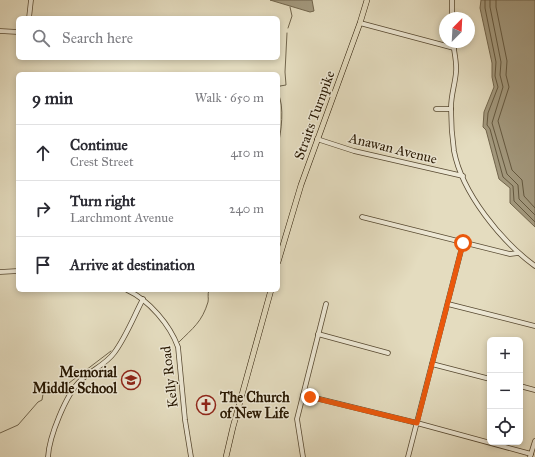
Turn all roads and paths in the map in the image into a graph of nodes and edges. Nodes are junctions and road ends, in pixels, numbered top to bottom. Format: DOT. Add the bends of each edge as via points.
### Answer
graph roads {
  1 [pos="31,0"];
  2 [pos="367,0"];
  3 [pos="452,0"];
  4 [pos="452,12"];
  5 [pos="29,16"];
  6 [pos="360,23"];
  7 [pos="0,31"];
  8 [pos="16,32"];
  9 [pos="439,44"];
  10 [pos="454,48"];
  11 [pos="436,109"];
  12 [pos="451,109"];
  13 [pos="317,140"];
  14 [pos="463,176"];
  15 [pos="362,217"];
  16 [pos="463,243"];
  17 [pos="518,253"];
  18 [pos="280,255"];
  19 [pos="535,266"];
  20 [pos="16,271"];
  21 [pos="0,272"];
  22 [pos="131,292"];
  23 [pos="270,292"];
  24 [pos="143,299"];
  25 [pos="326,304"];
  26 [pos="448,304"];
  27 [pos="535,326"];
  28 [pos="318,334"];
  29 [pos="388,352"];
  30 [pos="432,364"];
  31 [pos="487,378"];
  32 [pos="523,387"];
  33 [pos="535,390"];
  34 [pos="303,395"];
  35 [pos="417,423"];
  36 [pos="535,441"];
  37 [pos="530,455"];
  38 [pos="48,457"];
  39 [pos="191,457"];
  40 [pos="226,457"];
  41 [pos="303,457"];
  42 [pos="408,457"];
  1 -- 5 [label="street"];
  2 -- 6 [label="main road, Straits Turnpike"];
  3 -- 4 [label="street"];
  6 -- 9 [label="street"];
  6 -- 13 [label="main road, Straits Turnpike"];
  7 -- 8 [label="street"];
  10 -- 12 [label="street" via="456,74 451,92"];
  11 -- 12 [label="street"];
  12 -- 14 [label="street" via="454,151"];
  13 -- 14 [label="street, Anawan Avenue"];
  13 -- 18 [label="main road, Straits Turnpike" via="300,185"];
  14 -- 17 [label="street" via="481,211"];
  15 -- 16 [label="street"];
  16 -- 17 [label="street" via="510,254"];
  16 -- 26 [label="street"];
  17 -- 19 [label="street"];
  20 -- 21 [label="street"];
  22 -- 24 [label="street, Kelly Road"];
  23 -- 40 [label="main road"];
  24 -- 38 [label="street" via="114,353 82,378 70,394 50,441"];
  24 -- 39 [label="street, Kelly Road" via="175,338 178,347"];
  25 -- 28 [label="street"];
  26 -- 27 [label="street"];
  26 -- 30 [label="street"];
  28 -- 29 [label="street"];
  28 -- 34 [label="street"];
  30 -- 31 [label="street"];
  30 -- 35 [label="street"];
  32 -- 33 [label="street"];
  34 -- 35 [label="street"];
  34 -- 41 [label="street" via="297,419"];
  35 -- 37 [label="street"];
  35 -- 42 [label="street"];
  36 -- 37 [label="street"];
}
